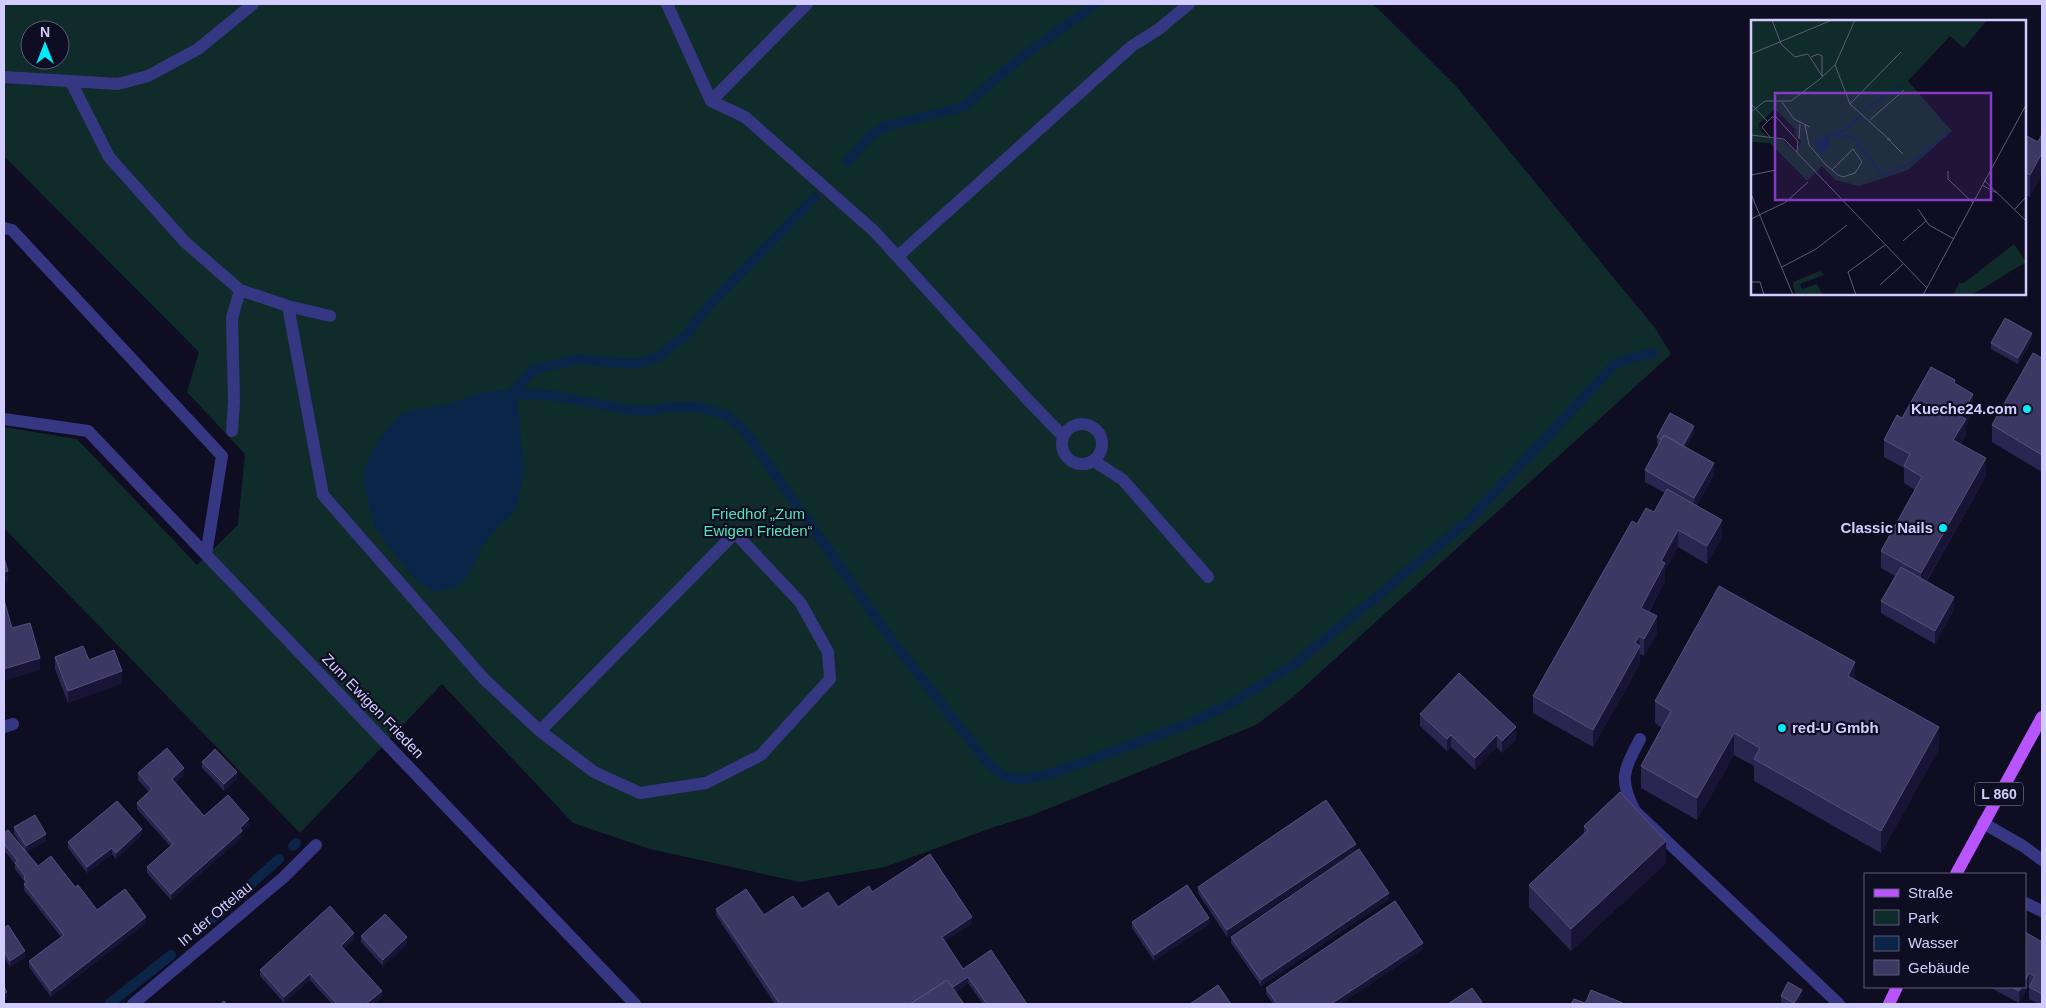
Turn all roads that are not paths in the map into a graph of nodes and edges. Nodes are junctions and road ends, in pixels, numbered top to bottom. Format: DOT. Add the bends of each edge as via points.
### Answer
graph roads {
  1 [pos="253,4"];
  2 [pos="667,4"];
  3 [pos="807,4"];
  4 [pos="1189,4"];
  5 [pos="4,77"];
  6 [pos="71,82"];
  7 [pos="711,101"];
  8 [pos="4,228"];
  9 [pos="898,256"];
  10 [pos="240,290"];
  11 [pos="288,306"];
  12 [pos="330,316"];
  13 [pos="4,419"];
  14 [pos="232,432"];
  15 [pos="1063,436"];
  16 [pos="1094,461"];
  17 [pos="206,555"];
  18 [pos="1208,578"];
  19 [pos="2042,717"];
  20 [pos="540,731"];
  21 [pos="1640,739"];
  22 [pos="1983,823"];
  23 [pos="316,845"];
  24 [pos="2042,860"];
  25 [pos="1959,873"];
  26 [pos="2026,903"];
  27 [pos="2042,911"];
  28 [pos="1897,988"];
  29 [pos="133,1004"];
  30 [pos="635,1004"];
  31 [pos="1839,1004"];
  32 [pos="1888,1004"];
  1 -- 6 [label="street" via="198,49 148,76 118,84"];
  2 -- 7 [label="street"];
  3 -- 7 [label="street"];
  4 -- 9 [label="street" via="1132,46"];
  5 -- 6 [label="street"];
  6 -- 10 [label="street" via="109,158 185,242"];
  7 -- 9 [label="street" via="744,118 875,232"];
  8 -- 17 [label="street" via="12,230 222,456"];
  9 -- 15 [label="street"];
  10 -- 11 [label="street"];
  10 -- 14 [label="street" via="232,318"];
  11 -- 12 [label="street"];
  11 -- 20 [label="street" via="323,495 484,680"];
  13 -- 17 [label="street, Zum Ewigen Frieden" via="88,431"];
  15 -- 16 [label="street" via="1062,449 1069,460 1081,465"];
  15 -- 16 [label="street" via="1071,427 1078,425 1095,429 1102,439 1101,451"];
  16 -- 18 [label="street" via="1124,480"];
  17 -- 30 [label="street, Zum Ewigen Frieden"];
  19 -- 22 [label="main road, L 860"];
  20 -- 20 [label="street" via="734,533 800,602 828,652 830,680 760,755 706,783 640,793 594,772"];
  21 -- 31 [label="street" via="1625,768 1626,794 1635,811"];
  22 -- 24 [label="street"];
  22 -- 25 [label="main road, L 860"];
  23 -- 29 [label="street, In der Ottelau" via="284,877"];
  26 -- 27 [label="street"];
  28 -- 32 [label="main road"];
}
